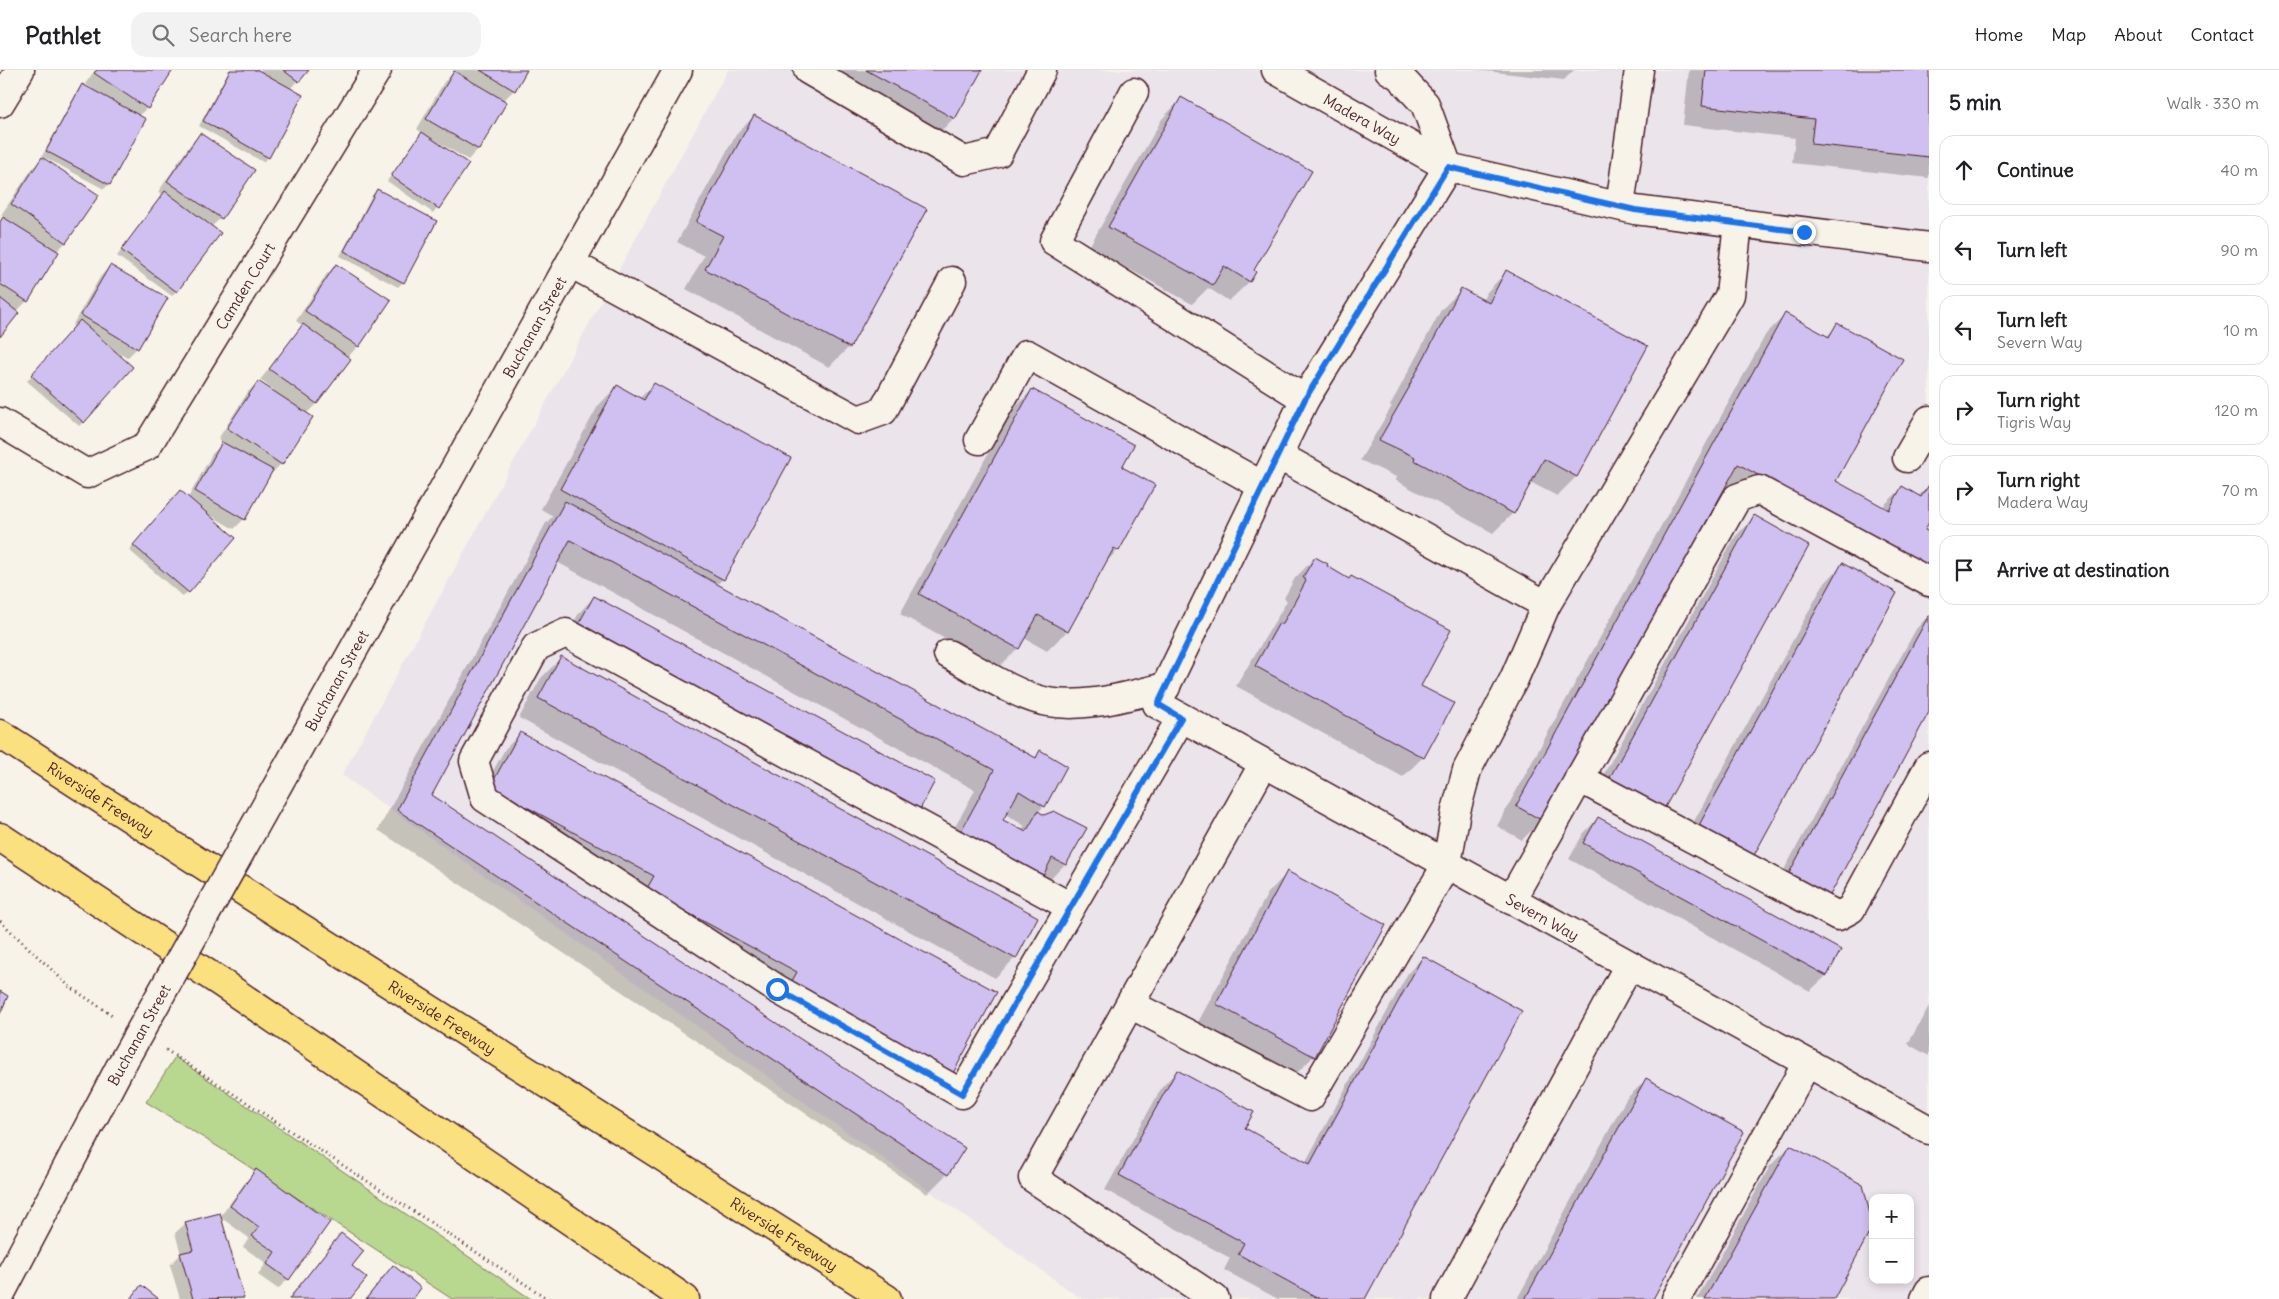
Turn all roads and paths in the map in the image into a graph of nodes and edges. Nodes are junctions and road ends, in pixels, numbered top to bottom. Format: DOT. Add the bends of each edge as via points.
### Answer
graph roads {
  1 [pos="20,70"];
  2 [pos="377,70"];
  3 [pos="678,70"];
  4 [pos="808,70"];
  5 [pos="1042,70"];
  6 [pos="1276,70"];
  7 [pos="1389,70"];
  8 [pos="1639,70"];
  9 [pos="1134,92"];
  10 [pos="0,103"];
  11 [pos="1448,167"];
  12 [pos="1620,206"];
  13 [pos="1738,223"];
  14 [pos="1929,247"];
  15 [pos="570,263"];
  16 [pos="952,281"];
  17 [pos="1305,399"];
  18 [pos="1929,420"];
  19 [pos="0,422"];
  20 [pos="979,440"];
  21 [pos="1278,455"];
  22 [pos="1907,458"];
  23 [pos="1263,486"];
  24 [pos="1929,582"];
  25 [pos="1546,605"];
  26 [pos="948,654"];
  27 [pos="1168,703"];
  28 [pos="0,734"];
  29 [pos="1264,763"];
  30 [pos="1929,766"];
  31 [pos="1579,778"];
  32 [pos="0,837"];
  33 [pos="1447,864"];
  34 [pos="1511,900"];
  35 [pos="1070,907"];
  36 [pos="0,921"];
  37 [pos="1629,965"];
  38 [pos="1130,1004"];
  39 [pos="119,1019"];
  40 [pos="161,1046"];
  41 [pos="1807,1063"];
  42 [pos="1929,1130"];
  43 [pos="1929,1291"];
  44 [pos="0,1295"];
  45 [pos="548,1299"];
  46 [pos="685,1299"];
  47 [pos="887,1299"];
  48 [pos="1215,1299"];
  49 [pos="1447,1299"];
  50 [pos="1676,1299"];
  51 [pos="1925,1299"];
  1 -- 10 [label="street"];
  2 -- 19 [label="street, Camden Court" via="147,446 87,474"];
  3 -- 15 [label="street, Buchanan Street"];
  4 -- 5 [label="street" via="964,161 998,153"];
  6 -- 11 [label="street, Madera Way"];
  7 -- 11 [label="street" via="1399,76 1425,104"];
  8 -- 12 [label="street"];
  9 -- 17 [label="street" via="1054,241"];
  11 -- 12 [label="street, Madera Way"];
  11 -- 17 [label="street"];
  12 -- 13 [label="street, Madera Way"];
  13 -- 14 [label="street, Madera Way"];
  13 -- 25 [label="street" via="1730,295"];
  15 -- 16 [label="street" via="858,420 883,411"];
  15 -- 44 [label="street, Buchanan Street, bridge" via="119,1069"];
  17 -- 21 [label="street"];
  18 -- 22 [label="street"];
  20 -- 23 [label="street" via="1027,354"];
  21 -- 23 [label="street"];
  21 -- 25 [label="street"];
  23 -- 27 [label="street"];
  24 -- 31 [label="street" via="1759,490 1737,498"];
  25 -- 33 [label="street" via="1514,679 1467,770"];
  26 -- 27 [label="street" via="1026,695 1048,702"];
  27 -- 29 [label="street, Severn Way"];
  27 -- 35 [label="street"];
  28 -- 47 [label="highway, Riverside Freeway"];
  29 -- 33 [label="street, Severn Way"];
  29 -- 38 [label="street"];
  30 -- 31 [label="street" via="1851,909 1838,916"];
  31 -- 34 [label="street"];
  32 -- 46 [label="highway" via="220,982"];
  33 -- 34 [label="street, Severn Way"];
  33 -- 38 [label="street" via="1310,1097"];
  34 -- 37 [label="street, Severn Way"];
  35 -- 35 [label="street" via="962,1094 777,989 485,798 474,761 536,647 566,633"];
  36 -- 39 [label="path" via="70,987"];
  37 -- 41 [label="street, Severn Way"];
  37 -- 49 [label="street"];
  38 -- 48 [label="street" via="1033,1178"];
  40 -- 45 [label="path"];
  41 -- 42 [label="street, Severn Way"];
  41 -- 50 [label="street"];
  43 -- 51 [label="street"];
}
